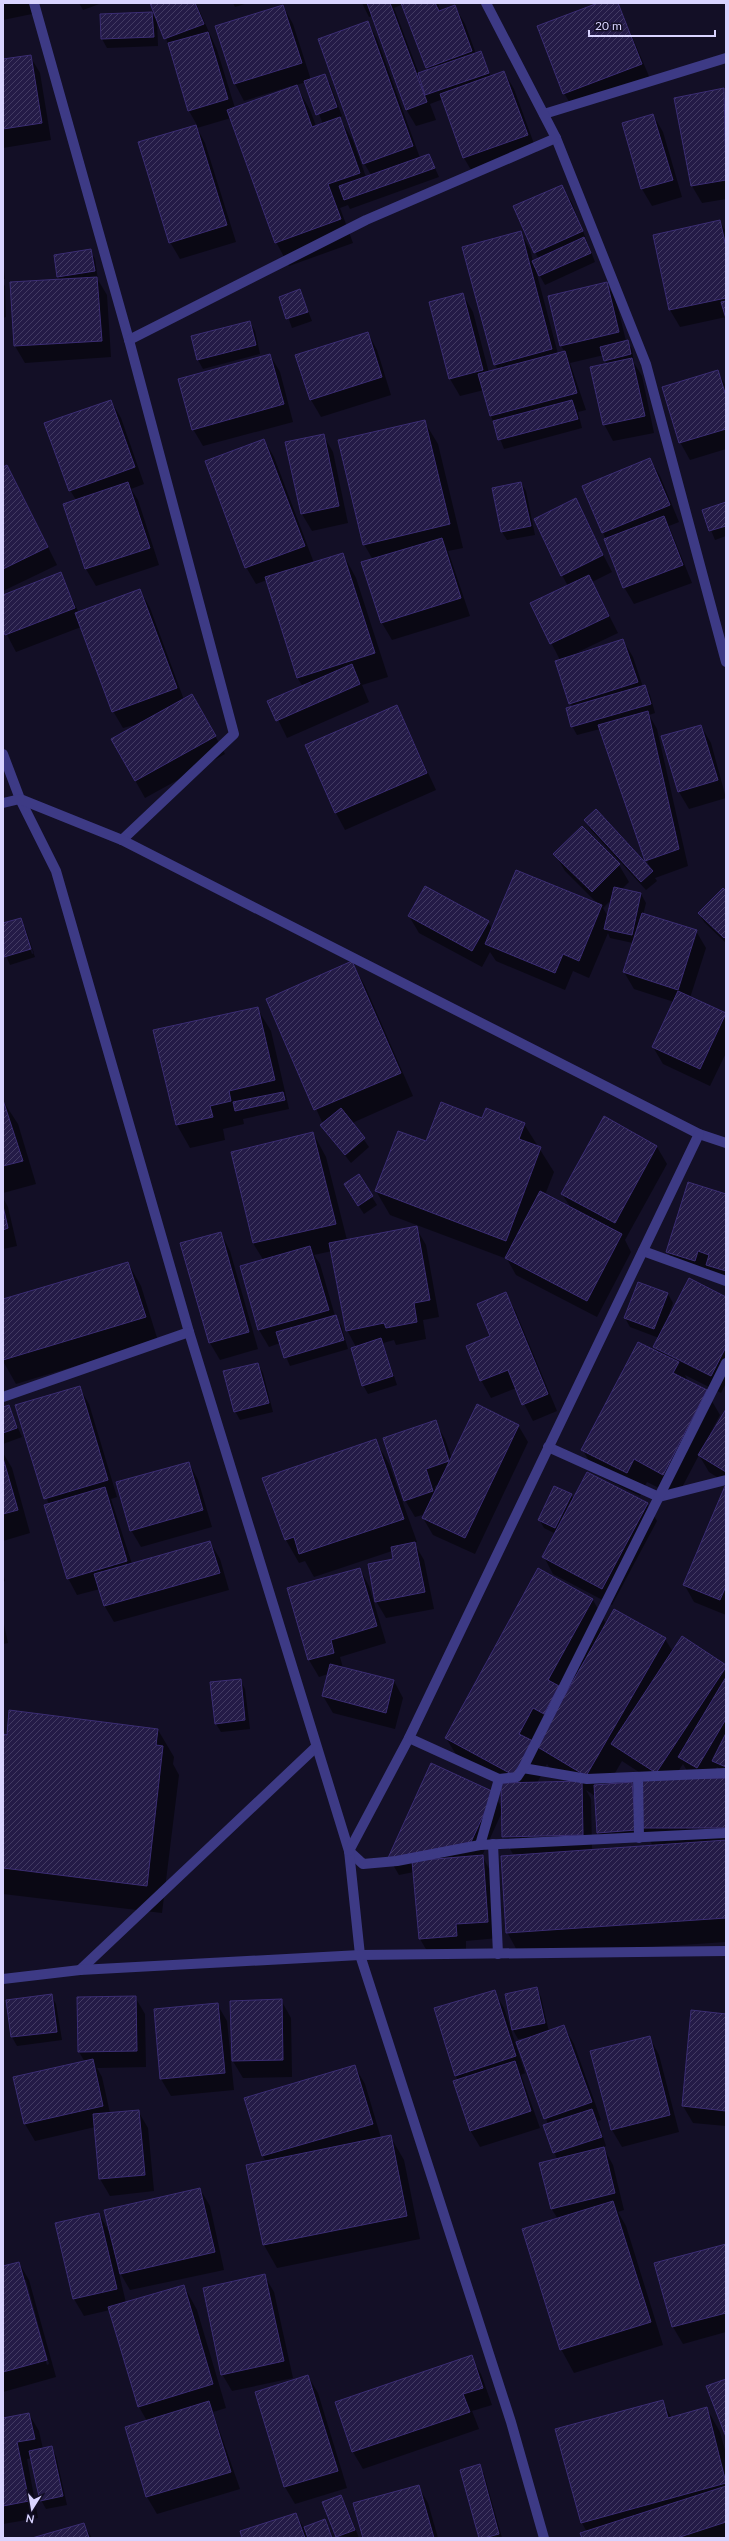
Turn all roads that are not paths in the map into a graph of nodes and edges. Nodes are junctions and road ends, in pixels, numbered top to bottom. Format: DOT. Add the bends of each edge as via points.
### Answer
graph roads {
  1 [pos="34,3"];
  2 [pos="486,3"];
  3 [pos="726,58"];
  4 [pos="544,114"];
  5 [pos="556,138"];
  6 [pos="129,340"];
  7 [pos="726,662"];
  8 [pos="3,754"];
  9 [pos="20,798"];
  10 [pos="3,802"];
  11 [pos="122,840"];
  12 [pos="699,1134"];
  13 [pos="726,1143"];
  14 [pos="643,1251"];
  15 [pos="726,1281"];
  16 [pos="189,1332"];
  17 [pos="726,1363"];
  18 [pos="3,1397"];
  19 [pos="548,1447"];
  20 [pos="726,1480"];
  21 [pos="659,1497"];
  22 [pos="409,1738"];
  23 [pos="316,1747"];
  24 [pos="523,1768"];
  25 [pos="726,1773"];
  26 [pos="638,1777"];
  27 [pos="499,1779"];
  28 [pos="726,1833"];
  29 [pos="639,1838"];
  30 [pos="493,1844"];
  31 [pos="480,1845"];
  32 [pos="349,1851"];
  33 [pos="726,1951"];
  34 [pos="498,1954"];
  35 [pos="360,1955"];
  36 [pos="80,1970"];
  37 [pos="3,1979"];
  38 [pos="544,2538"];
  1 -- 6 [label="street"];
  2 -- 4 [label="street"];
  3 -- 4 [label="street"];
  4 -- 5 [label="street"];
  5 -- 6 [label="street" via="366,220"];
  5 -- 7 [label="street" via="646,364"];
  6 -- 11 [label="street" via="234,734"];
  8 -- 9 [label="street"];
  9 -- 10 [label="street"];
  9 -- 11 [label="street"];
  9 -- 16 [label="street" via="56,871"];
  11 -- 12 [label="street"];
  12 -- 13 [label="street"];
  12 -- 14 [label="street"];
  14 -- 15 [label="street"];
  14 -- 19 [label="street"];
  16 -- 18 [label="street"];
  16 -- 23 [label="street"];
  17 -- 21 [label="street"];
  19 -- 21 [label="street"];
  19 -- 22 [label="street"];
  20 -- 21 [label="street"];
  21 -- 24 [label="street"];
  22 -- 27 [label="street"];
  22 -- 32 [label="street"];
  23 -- 32 [label="street"];
  23 -- 36 [label="street"];
  24 -- 26 [label="street" via="587,1779"];
  24 -- 27 [label="street" via="517,1777"];
  25 -- 26 [label="street"];
  26 -- 29 [label="street"];
  27 -- 31 [label="street"];
  28 -- 29 [label="street"];
  29 -- 30 [label="street"];
  30 -- 31 [label="street"];
  30 -- 34 [label="street"];
  31 -- 32 [label="street" via="397,1861 364,1864"];
  32 -- 35 [label="street"];
  33 -- 34 [label="street"];
  34 -- 35 [label="street"];
  35 -- 36 [label="street"];
  35 -- 38 [label="street" via="511,2422"];
  36 -- 37 [label="street"];
}
